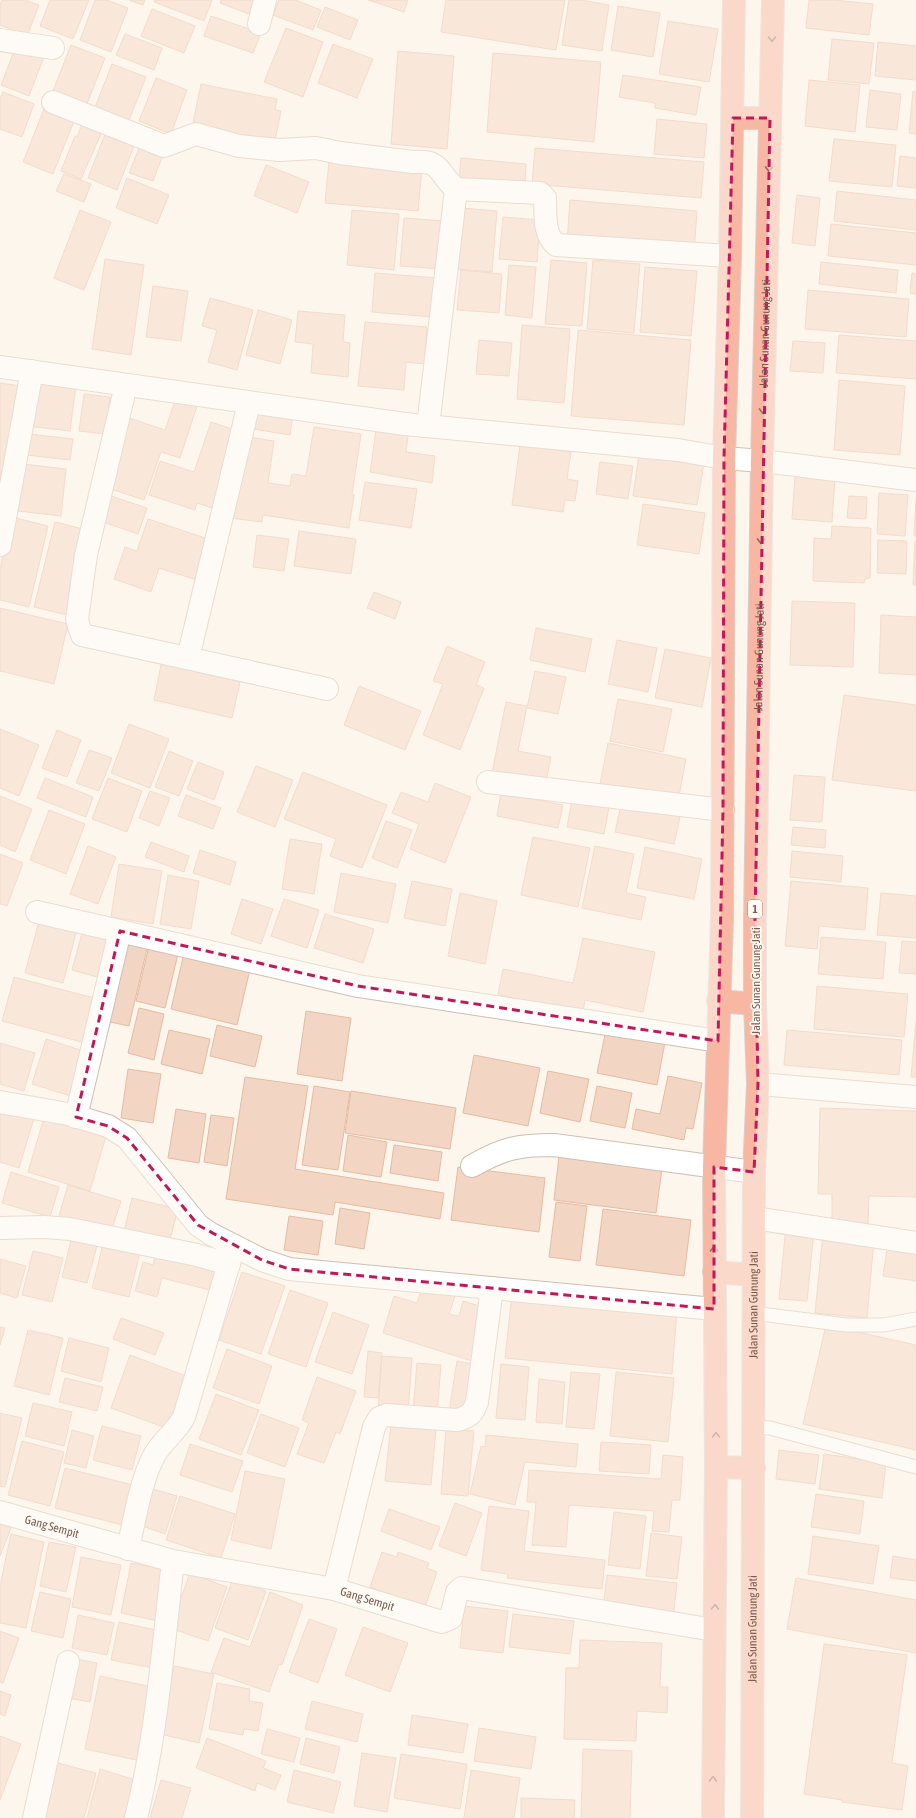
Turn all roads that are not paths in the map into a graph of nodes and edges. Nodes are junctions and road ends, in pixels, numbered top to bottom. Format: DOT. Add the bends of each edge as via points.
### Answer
graph roads {
  1 [pos="264,0"];
  2 [pos="734,0"];
  3 [pos="773,0"];
  4 [pos="259,24"];
  5 [pos="0,40"];
  6 [pos="53,48"];
  7 [pos="53,102"];
  8 [pos="733,118"];
  9 [pos="770,118"];
  10 [pos="456,189"];
  11 [pos="730,256"];
  12 [pos="0,366"];
  13 [pos="32,371"];
  14 [pos="126,385"];
  15 [pos="249,403"];
  16 [pos="428,426"];
  17 [pos="724,458"];
  18 [pos="762,461"];
  19 [pos="916,480"];
  20 [pos="0,546"];
  21 [pos="188,658"];
  22 [pos="327,689"];
  23 [pos="488,782"];
  24 [pos="723,810"];
  25 [pos="37,912"];
  26 [pos="120,931"];
  27 [pos="718,1001"];
  28 [pos="755,1004"];
  29 [pos="718,1041"];
  30 [pos="758,1084"];
  31 [pos="916,1097"];
  32 [pos="0,1102"];
  33 [pos="76,1117"];
  34 [pos="472,1166"];
  35 [pos="714,1168"];
  36 [pos="754,1172"];
  37 [pos="754,1218"];
  38 [pos="0,1228"];
  39 [pos="916,1244"];
  40 [pos="232,1255"];
  41 [pos="714,1272"];
  42 [pos="753,1275"];
  43 [pos="492,1288"];
  44 [pos="714,1309"];
  45 [pos="753,1312"];
  46 [pos="916,1319"];
  47 [pos="754,1427"];
  48 [pos="716,1467"];
  49 [pos="916,1467"];
  50 [pos="754,1468"];
  51 [pos="0,1512"];
  52 [pos="128,1549"];
  53 [pos="173,1561"];
  54 [pos="334,1589"];
  55 [pos="714,1630"];
  56 [pos="68,1662"];
  57 [pos="34,1818"];
  58 [pos="136,1818"];
  59 [pos="713,1818"];
  60 [pos="752,1818"];
  1 -- 4 [label="street"];
  2 -- 8 [label="highway"];
  3 -- 9 [label="highway, Jalan Sunan Gunung Jati / 1, one-way"];
  5 -- 6 [label="street"];
  7 -- 10 [label="street" via="164,146 196,134 239,146 279,150 316,148 413,162 425,161 434,164"];
  8 -- 9 [label="highway"];
  8 -- 11 [label="highway"];
  9 -- 18 [label="highway, Jalan Sunan Gunung Jati / 1, one-way"];
  10 -- 11 [label="street" via="540,193 545,198 546,230 556,245"];
  10 -- 16 [label="street"];
  11 -- 17 [label="highway"];
  12 -- 13 [label="street"];
  13 -- 14 [label="street"];
  13 -- 20 [label="street"];
  14 -- 15 [label="street"];
  14 -- 21 [label="street" via="86,555 78,627 82,635"];
  15 -- 16 [label="street"];
  15 -- 21 [label="street"];
  16 -- 17 [label="street" via="678,450"];
  17 -- 18 [label="street"];
  17 -- 24 [label="highway"];
  18 -- 19 [label="street"];
  18 -- 28 [label="highway, Jalan Sunan Gunung Jati / 1, one-way"];
  21 -- 22 [label="street"];
  23 -- 24 [label="street"];
  24 -- 27 [label="highway"];
  25 -- 26 [label="street"];
  26 -- 29 [label="street" via="358,986"];
  26 -- 33 [label="street"];
  27 -- 28 [label="highway"];
  27 -- 29 [label="highway"];
  28 -- 30 [label="highway, Jalan Sunan Gunung Jati / 1"];
  29 -- 35 [label="highway"];
  30 -- 31 [label="street"];
  30 -- 36 [label="highway, Jalan Sunan Gunung Jati / 1"];
  32 -- 33 [label="street"];
  33 -- 40 [label="street" via="108,1126 127,1138 198,1225"];
  34 -- 35 [label="street" via="506,1150 526,1145 554,1145"];
  35 -- 36 [label="street"];
  41 -- 35 [label="highway, one-way"];
  36 -- 37 [label="highway, Jalan Sunan Gunung Jati / 1"];
  37 -- 39 [label="street"];
  37 -- 42 [label="highway, Jalan Sunan Gunung Jati / 1"];
  38 -- 40 [label="street" via="70,1229 197,1255"];
  40 -- 43 [label="street" via="262,1260 289,1269"];
  40 -- 52 [label="street" via="184,1417 178,1428 164,1440 146,1474"];
  41 -- 42 [label="highway"];
  41 -- 44 [label="highway"];
  42 -- 45 [label="highway, Jalan Sunan Gunung Jati / 1"];
  43 -- 44 [label="street"];
  43 -- 54 [label="street" via="474,1410 469,1417 458,1420 386,1415 379,1418 374,1427"];
  48 -- 44 [label="highway, one-way"];
  45 -- 46 [label="lane" via="846,1325 884,1325"];
  45 -- 47 [label="highway, Jalan Sunan Gunung Jati / 1"];
  47 -- 49 [label="lane" via="770,1428"];
  47 -- 50 [label="highway, Jalan Sunan Gunung Jati / 1"];
  48 -- 50 [label="highway"];
  55 -- 48 [label="highway, one-way"];
  50 -- 60 [label="highway, Jalan Sunan Gunung Jati / 1"];
  51 -- 52 [label="street, Gang Sempit"];
  52 -- 53 [label="street, Gang Sempit"];
  53 -- 54 [label="street, Gang Sempit"];
  53 -- 58 [label="street" via="157,1701 145,1784"];
  54 -- 55 [label="street, Gang Sempit" via="442,1622 451,1618 457,1592 462,1588"];
  59 -- 55 [label="highway, one-way"];
  56 -- 57 [label="street"];
}
